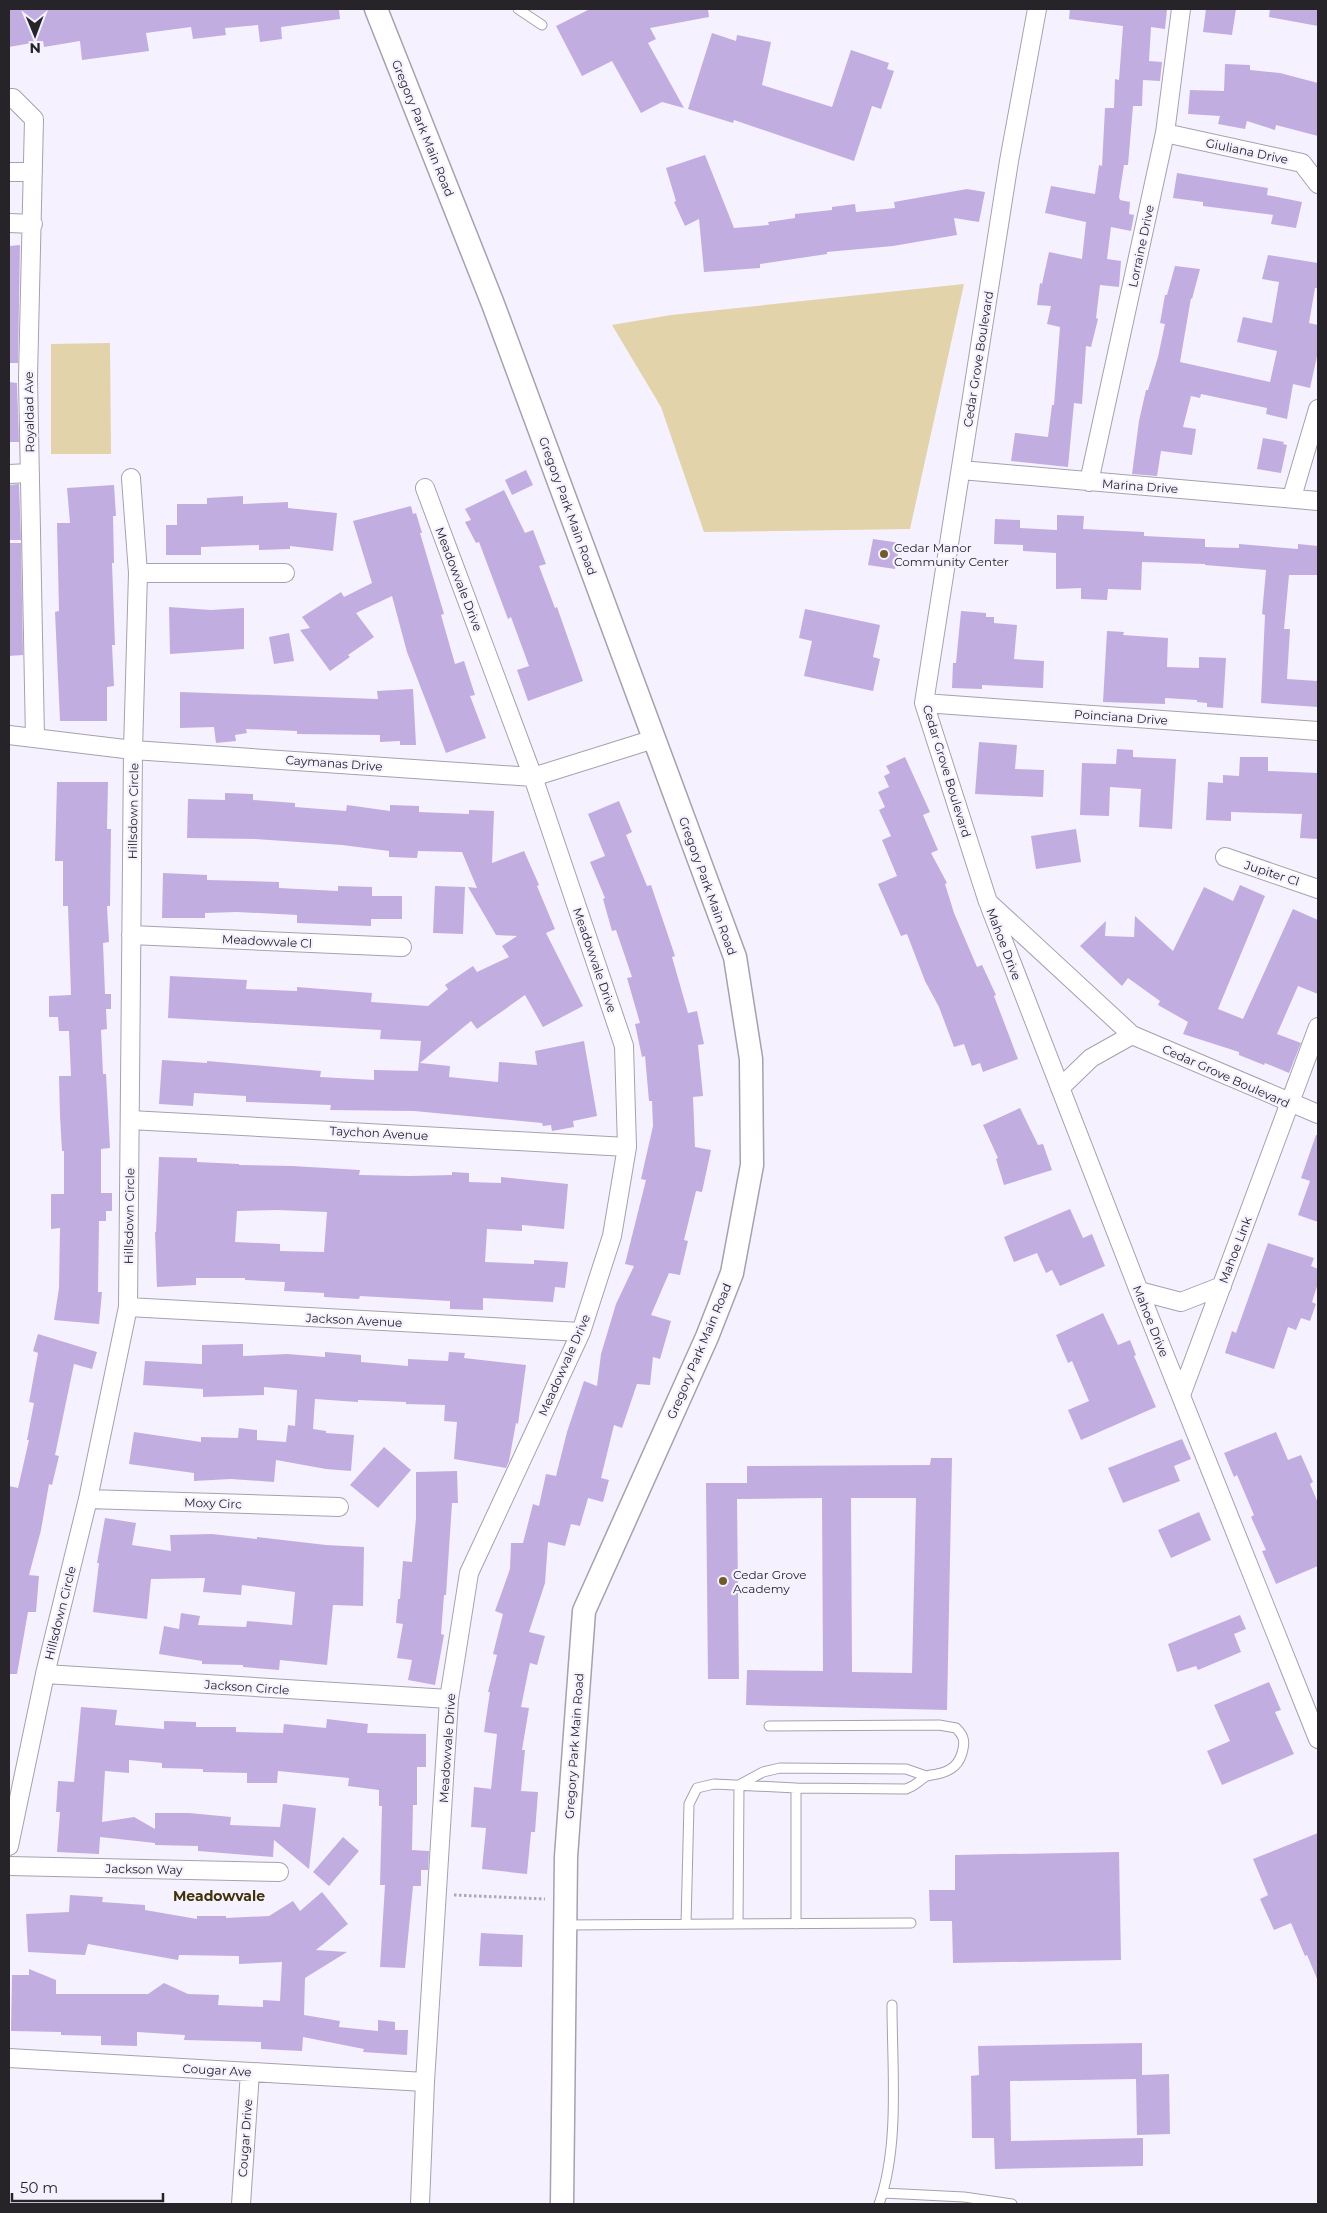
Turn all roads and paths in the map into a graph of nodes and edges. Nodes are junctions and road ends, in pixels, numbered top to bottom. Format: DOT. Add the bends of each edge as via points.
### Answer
graph roads {
  1 [pos="376,9"];
  2 [pos="518,9"];
  3 [pos="1037,9"];
  4 [pos="1181,9"];
  5 [pos="542,25"];
  6 [pos="9,98"];
  7 [pos="1165,133"];
  8 [pos="9,172"];
  9 [pos="33,172"];
  10 [pos="1318,184"];
  11 [pos="9,223"];
  12 [pos="33,224"];
  13 [pos="1318,409"];
  14 [pos="962,470"];
  15 [pos="30,473"];
  16 [pos="9,474"];
  17 [pos="132,478"];
  18 [pos="1089,482"];
  19 [pos="425,488"];
  20 [pos="1292,497"];
  21 [pos="1318,501"];
  22 [pos="138,573"];
  23 [pos="286,573"];
  24 [pos="924,703"];
  25 [pos="1318,731"];
  26 [pos="9,735"];
  27 [pos="35,738"];
  28 [pos="654,739"];
  29 [pos="133,750"];
  30 [pos="534,777"];
  31 [pos="1225,857"];
  32 [pos="1318,888"];
  33 [pos="988,902"];
  34 [pos="131,934"];
  35 [pos="402,947"];
  36 [pos="1318,1027"];
  37 [pos="1132,1035"];
  38 [pos="1060,1088"];
  39 [pos="1290,1104"];
  40 [pos="1318,1114"];
  41 [pos="130,1120"];
  42 [pos="627,1147"];
  43 [pos="1222,1286"];
  44 [pos="1139,1291"];
  45 [pos="128,1307"];
  46 [pos="581,1332"];
  47 [pos="1181,1395"];
  48 [pos="88,1499"];
  49 [pos="339,1507"];
  50 [pos="45,1674"];
  51 [pos="450,1699"];
  52 [pos="769,1726"];
  53 [pos="1318,1739"];
  54 [pos="926,1776"];
  55 [pos="739,1785"];
  56 [pos="796,1788"];
  57 [pos="9,1846"];
  58 [pos="9,1866"];
  59 [pos="279,1872"];
  60 [pos="437,1894"];
  61 [pos="566,1899"];
  62 [pos="911,1923"];
  63 [pos="686,1924"];
  64 [pos="738,1924"];
  65 [pos="796,1924"];
  66 [pos="565,1925"];
  67 [pos="892,2005"];
  68 [pos="9,2058"];
  69 [pos="250,2072"];
  70 [pos="425,2082"];
  71 [pos="883,2194"];
  72 [pos="241,2204"];
  73 [pos="420,2204"];
  74 [pos="562,2204"];
  75 [pos="879,2204"];
  76 [pos="1012,2204"];
  1 -- 28 [label="street, Gregory Park Main Road" via="493,304"];
  2 -- 5 [label="lane"];
  3 -- 14 [label="street, Cedar Grove Boulevard" via="1009,161"];
  4 -- 7 [label="street, Lorraine Drive"];
  6 -- 9 [label="street, Royaldad Ave" via="13,98 34,119"];
  7 -- 10 [label="street, Giuliana Drive" via="1302,163"];
  7 -- 18 [label="street, Lorraine Drive"];
  8 -- 9 [label="street"];
  9 -- 12 [label="street, Royaldad Ave"];
  11 -- 12 [label="street"];
  12 -- 15 [label="street, Royaldad Ave" via="28,378"];
  13 -- 20 [label="street"];
  14 -- 18 [label="street, Marina Drive"];
  14 -- 24 [label="street, Cedar Grove Boulevard"];
  15 -- 16 [label="street"];
  15 -- 27 [label="street, Royaldad Ave"];
  17 -- 22 [label="street, Hillsdown Circle"];
  18 -- 20 [label="street, Marina Drive"];
  19 -- 30 [label="street, Meadowvale Drive"];
  20 -- 21 [label="street, Marina Drive"];
  22 -- 23 [label="street"];
  22 -- 29 [label="street, Hillsdown Circle"];
  24 -- 25 [label="street, Poinciana Drive"];
  24 -- 33 [label="street, Cedar Grove Boulevard"];
  26 -- 27 [label="street, Caymanas Drive"];
  27 -- 29 [label="street, Caymanas Drive"];
  28 -- 30 [label="street, Caymanas Drive"];
  28 -- 61 [label="street, Gregory Park Main Road" via="734,957 751,1059 752,1165 732,1273 707,1337 584,1611 566,1857"];
  29 -- 30 [label="street, Caymanas Drive"];
  29 -- 34 [label="street, Hillsdown Circle"];
  30 -- 42 [label="street, Meadowvale Drive" via="624,1046"];
  31 -- 32 [label="street, Jupiter Cl"];
  33 -- 37 [label="street, Cedar Grove Boulevard"];
  33 -- 38 [label="street, Mahoe Drive"];
  34 -- 35 [label="street, Meadowvale Cl"];
  34 -- 41 [label="street, Hillsdown Circle"];
  36 -- 39 [label="street, Mahoe Link"];
  37 -- 38 [label="street" via="1091,1058"];
  37 -- 39 [label="street, Cedar Grove Boulevard"];
  38 -- 44 [label="street, Mahoe Drive"];
  39 -- 40 [label="street, Cedar Grove Boulevard"];
  39 -- 43 [label="street, Mahoe Link"];
  41 -- 42 [label="street, Taychon Avenue"];
  41 -- 45 [label="street, Hillsdown Circle"];
  42 -- 46 [label="street, Meadowvale Drive" via="612,1236"];
  43 -- 44 [label="street" via="1181,1302"];
  43 -- 47 [label="street, Mahoe Link"];
  44 -- 47 [label="street, Mahoe Drive"];
  45 -- 46 [label="street, Jackson Avenue"];
  45 -- 48 [label="street, Hillsdown Circle"];
  46 -- 51 [label="street, Meadowvale Drive" via="469,1572"];
  47 -- 53 [label="street, Mahoe Drive"];
  48 -- 49 [label="street, Moxy Circ"];
  48 -- 50 [label="street, Hillsdown Circle"];
  50 -- 51 [label="street, Jackson Circle"];
  50 -- 57 [label="street, Hillsdown Circle"];
  51 -- 60 [label="street, Meadowvale Drive"];
  52 -- 54 [label="lane" via="939,1724 956,1728 964,1741 960,1761 941,1774"];
  54 -- 55 [label="lane" via="906,1769 780,1768"];
  54 -- 56 [label="lane" via="918,1785 906,1790"];
  55 -- 56 [label="lane"];
  55 -- 63 [label="lane" via="714,1784 697,1788 689,1804"];
  55 -- 64 [label="lane"];
  56 -- 65 [label="lane"];
  58 -- 59 [label="street, Jackson Way"];
  60 -- 61 [label="path"];
  60 -- 70 [label="street, Meadowvale Drive"];
  61 -- 66 [label="street, Gregory Park Main Road"];
  62 -- 65 [label="lane"];
  63 -- 64 [label="lane"];
  63 -- 66 [label="lane"];
  64 -- 65 [label="lane"];
  66 -- 74 [label="street, Gregory Park Main Road"];
  67 -- 71 [label="lane" via="892,2141"];
  68 -- 69 [label="street, Cougar Ave"];
  69 -- 70 [label="street, Cougar Ave"];
  69 -- 72 [label="street, Cougar Drive"];
  70 -- 73 [label="street, Meadowvale Drive"];
  71 -- 75 [label="lane"];
  71 -- 76 [label="lane" via="964,2197"];
}
